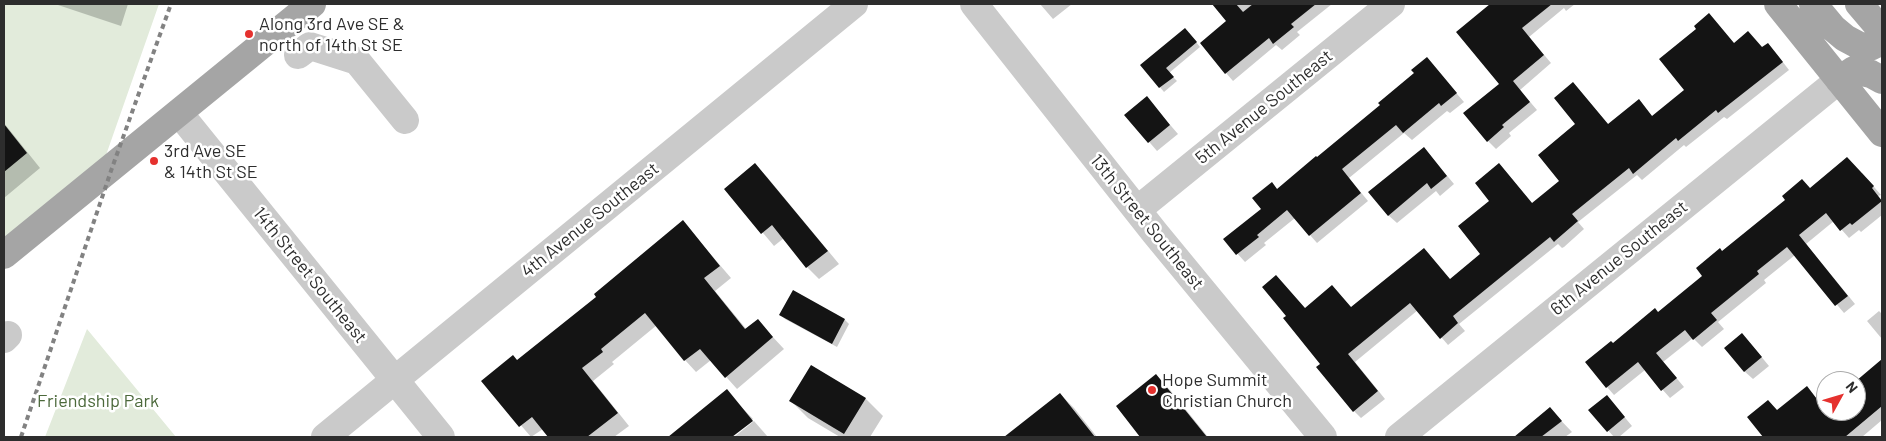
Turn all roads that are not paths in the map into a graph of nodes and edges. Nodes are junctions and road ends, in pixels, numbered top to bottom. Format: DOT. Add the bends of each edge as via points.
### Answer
graph roads {
  1 [pos="312,4"];
  2 [pos="854,4"];
  3 [pos="974,4"];
  4 [pos="1391,4"];
  5 [pos="1778,4"];
  6 [pos="1813,4"];
  7 [pos="1859,4"];
  8 [pos="1882,31"];
  9 [pos="1882,41"];
  10 [pos="298,55"];
  11 [pos="1839,80"];
  12 [pos="1882,80"];
  13 [pos="178,114"];
  14 [pos="405,120"];
  15 [pos="1882,133"];
  16 [pos="1137,210"];
  17 [pos="4,255"];
  18 [pos="395,380"];
  19 [pos="325,437"];
  20 [pos="441,437"];
  21 [pos="1323,437"];
  22 [pos="1399,437"];
  1 -- 13 [label="main road"];
  2 -- 18 [label="street, 4th Avenue Southeast"];
  3 -- 16 [label="street, 13th Street Southeast"];
  4 -- 16 [label="street, 5th Avenue Southeast"];
  5 -- 11 [label="main road"];
  6 -- 9 [label="main road" via="1845,38 1870,47"];
  7 -- 8 [label="main road"];
  10 -- 14 [label="street" via="310,46 357,61"];
  11 -- 12 [label="main road" via="1854,70"];
  11 -- 15 [label="main road"];
  11 -- 22 [label="street, 6th Avenue Southeast"];
  13 -- 17 [label="main road"];
  13 -- 18 [label="street, 14th Street Southeast"];
  16 -- 21 [label="street, 13th Street Southeast"];
  18 -- 19 [label="street, 4th Avenue Southeast"];
  18 -- 20 [label="street, 14th Street Southeast"];
}
